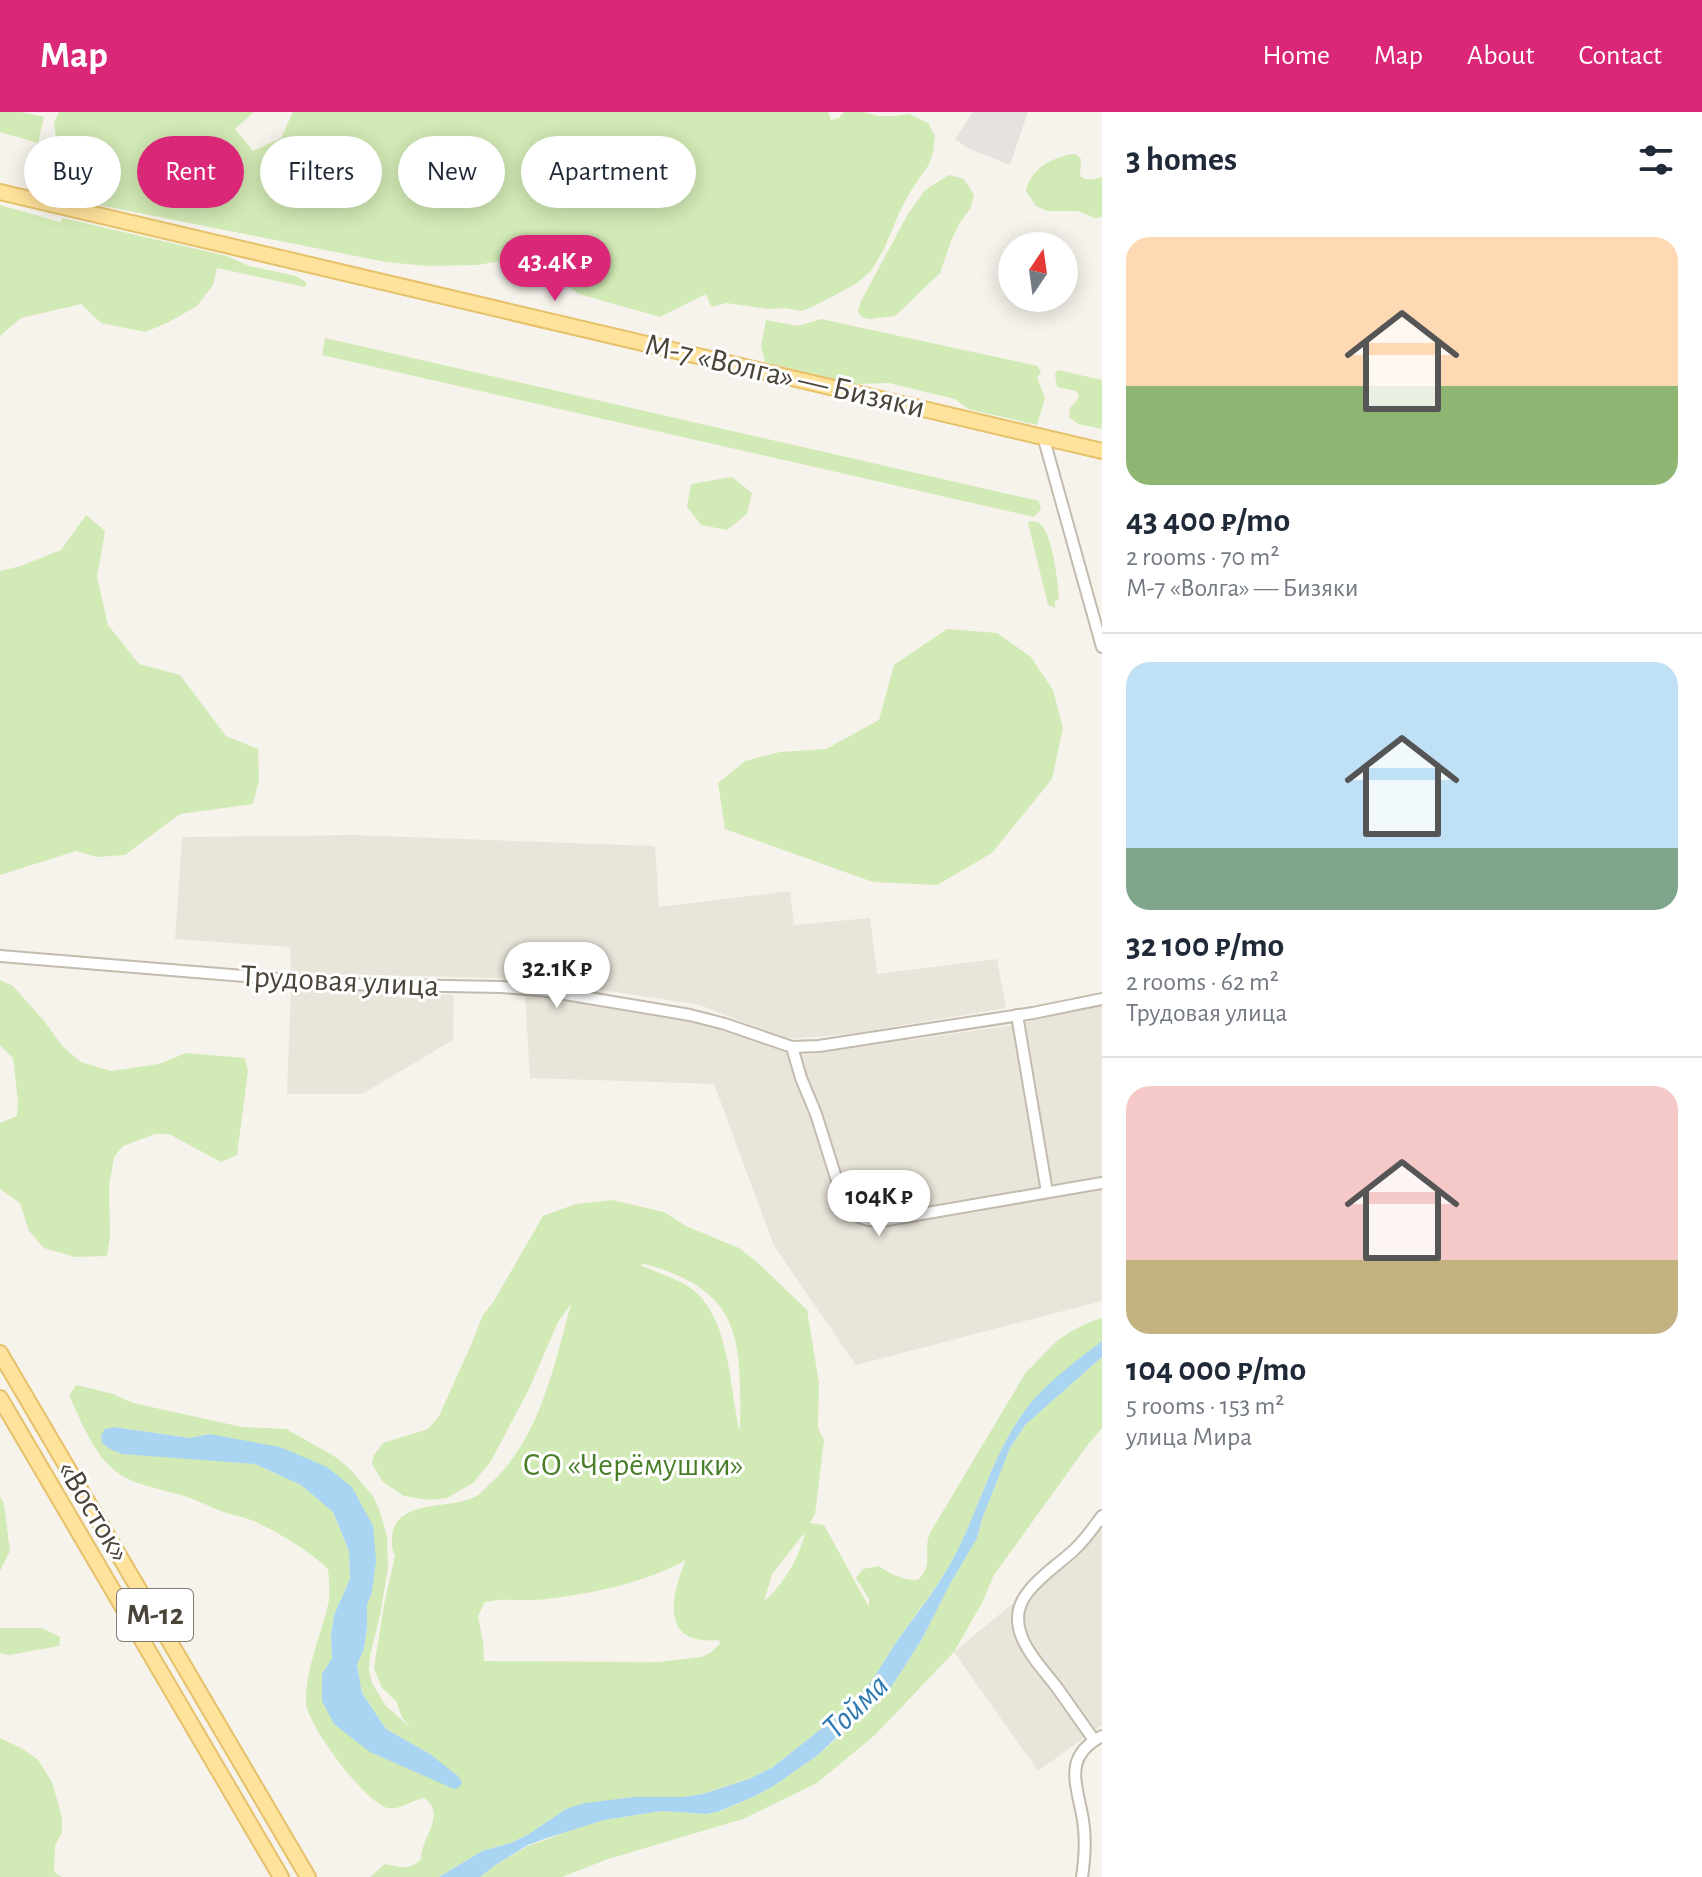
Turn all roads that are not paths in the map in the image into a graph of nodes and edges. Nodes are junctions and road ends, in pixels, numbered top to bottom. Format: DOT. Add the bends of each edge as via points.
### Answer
graph roads {
  1 [pos="0,192"];
  2 [pos="1043,436"];
  3 [pos="1102,451"];
  4 [pos="1102,647"];
  5 [pos="0,956"];
  6 [pos="1102,999"];
  7 [pos="1017,1015"];
  8 [pos="792,1047"];
  9 [pos="1102,1183"];
  10 [pos="1047,1192"];
  11 [pos="0,1353"];
  12 [pos="0,1398"];
  13 [pos="1102,1516"];
  14 [pos="1098,1738"];
  15 [pos="281,1877"];
  16 [pos="308,1877"];
  17 [pos="1082,1877"];
  1 -- 2 [label="main road, М-7 «Волга» — Бизяки"];
  2 -- 3 [label="main road, М-7 «Волга» — Бизяки"];
  2 -- 4 [label="street"];
  5 -- 8 [label="street, Трудовая улица" via="340,984 541,990 690,1015"];
  6 -- 7 [label="street, Трудовая улица"];
  7 -- 8 [label="street, Трудовая улица"];
  7 -- 10 [label="street"];
  8 -- 10 [label="street" via="844,1203 856,1215 881,1221"];
  9 -- 10 [label="street"];
  11 -- 16 [label="main road, «Восток» / М-12"];
  12 -- 15 [label="main road, «Восток» / М-12"];
  13 -- 14 [label="street" via="1030,1589 1017,1617 1029,1653"];
  14 -- 17 [label="street" via="1079,1755 1074,1772 1085,1838"];
}
